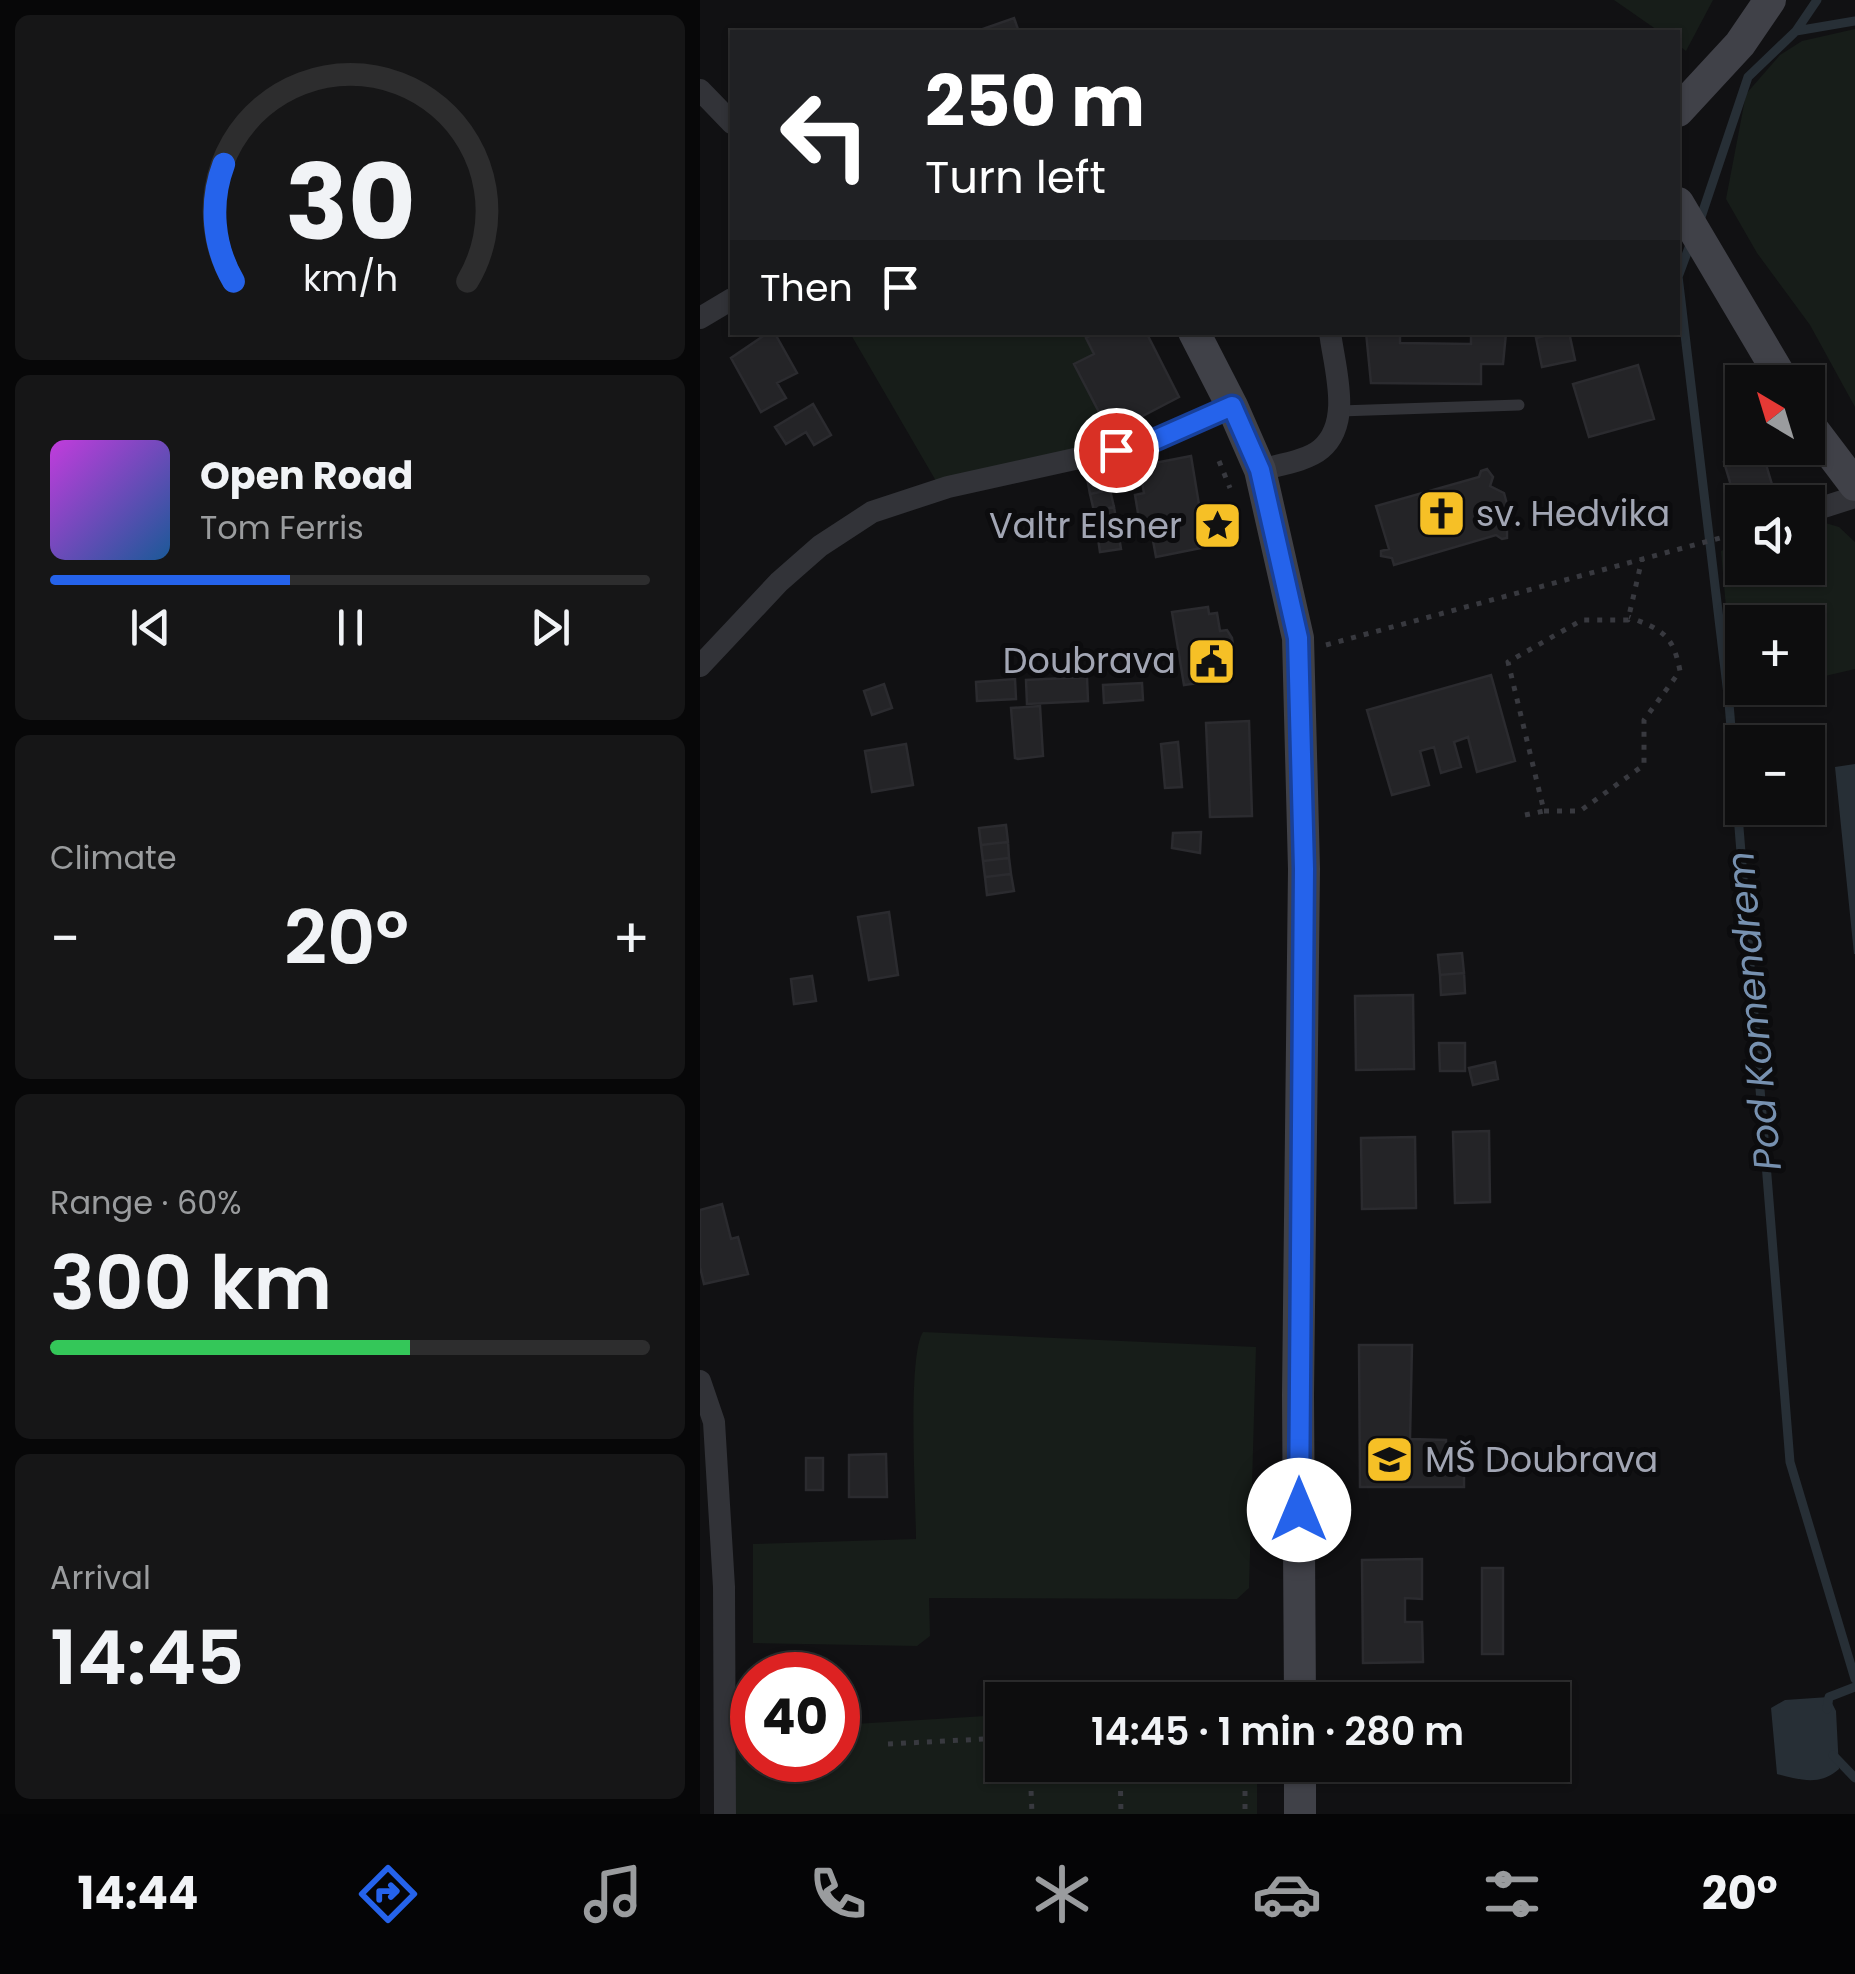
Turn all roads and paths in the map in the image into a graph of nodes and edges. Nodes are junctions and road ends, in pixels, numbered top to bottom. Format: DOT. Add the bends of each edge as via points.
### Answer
graph roads {
  1 [pos="1770,0"];
  2 [pos="700,90"];
  3 [pos="1680,109"];
  4 [pos="730,121"];
  5 [pos="1688,220"];
  6 [pos="730,299"];
  7 [pos="700,318"];
  8 [pos="1195,335"];
  9 [pos="1330,335"];
  10 [pos="1774,365"];
  11 [pos="1519,405"];
  12 [pos="1340,411"];
  13 [pos="1218,413"];
  14 [pos="1825,445"];
  15 [pos="1260,470"];
  16 [pos="1855,485"];
  17 [pos="1231,490"];
  18 [pos="1855,497"];
  19 [pos="1825,507"];
  20 [pos="1725,537"];
  21 [pos="1642,559"];
  22 [pos="1629,617"];
  23 [pos="1298,652"];
  24 [pos="700,666"];
  25 [pos="1544,811"];
  26 [pos="1525,815"];
  27 [pos="700,1381"];
  28 [pos="1300,1682"];
  29 [pos="985,1739"];
  30 [pos="888,1744"];
  31 [pos="1031,1782"];
  32 [pos="1120,1782"];
  33 [pos="1245,1782"];
  34 [pos="1300,1782"];
  35 [pos="725,1814"];
  36 [pos="1032,1814"];
  37 [pos="1120,1814"];
  38 [pos="1245,1814"];
  39 [pos="1300,1814"];
  1 -- 3 [label="street"];
  2 -- 4 [label="street"];
  5 -- 10 [label="street"];
  6 -- 7 [label="street"];
  8 -- 13 [label="street"];
  9 -- 12 [label="street"];
  11 -- 12 [label="lane"];
  12 -- 15 [label="street" via="1319,451"];
  13 -- 15 [label="street"];
  13 -- 17 [label="path"];
  13 -- 24 [label="street" via="1148,443 962,484 872,512 779,582"];
  14 -- 16 [label="street"];
  15 -- 23 [label="street"];
  18 -- 19 [label="street"];
  20 -- 21 [label="path"];
  21 -- 22 [label="path"];
  21 -- 23 [label="path"];
  22 -- 25 [label="path" via="1582,620 1508,662"];
  22 -- 25 [label="path" via="1660,629 1675,648 1680,671 1644,720 1644,764 1580,811"];
  23 -- 28 [label="street" via="1304,869"];
  25 -- 26 [label="path"];
  27 -- 35 [label="street" via="714,1422"];
  29 -- 30 [label="path"];
  31 -- 36 [label="path"];
  32 -- 37 [label="path"];
  33 -- 38 [label="path"];
  34 -- 39 [label="street"];
}
